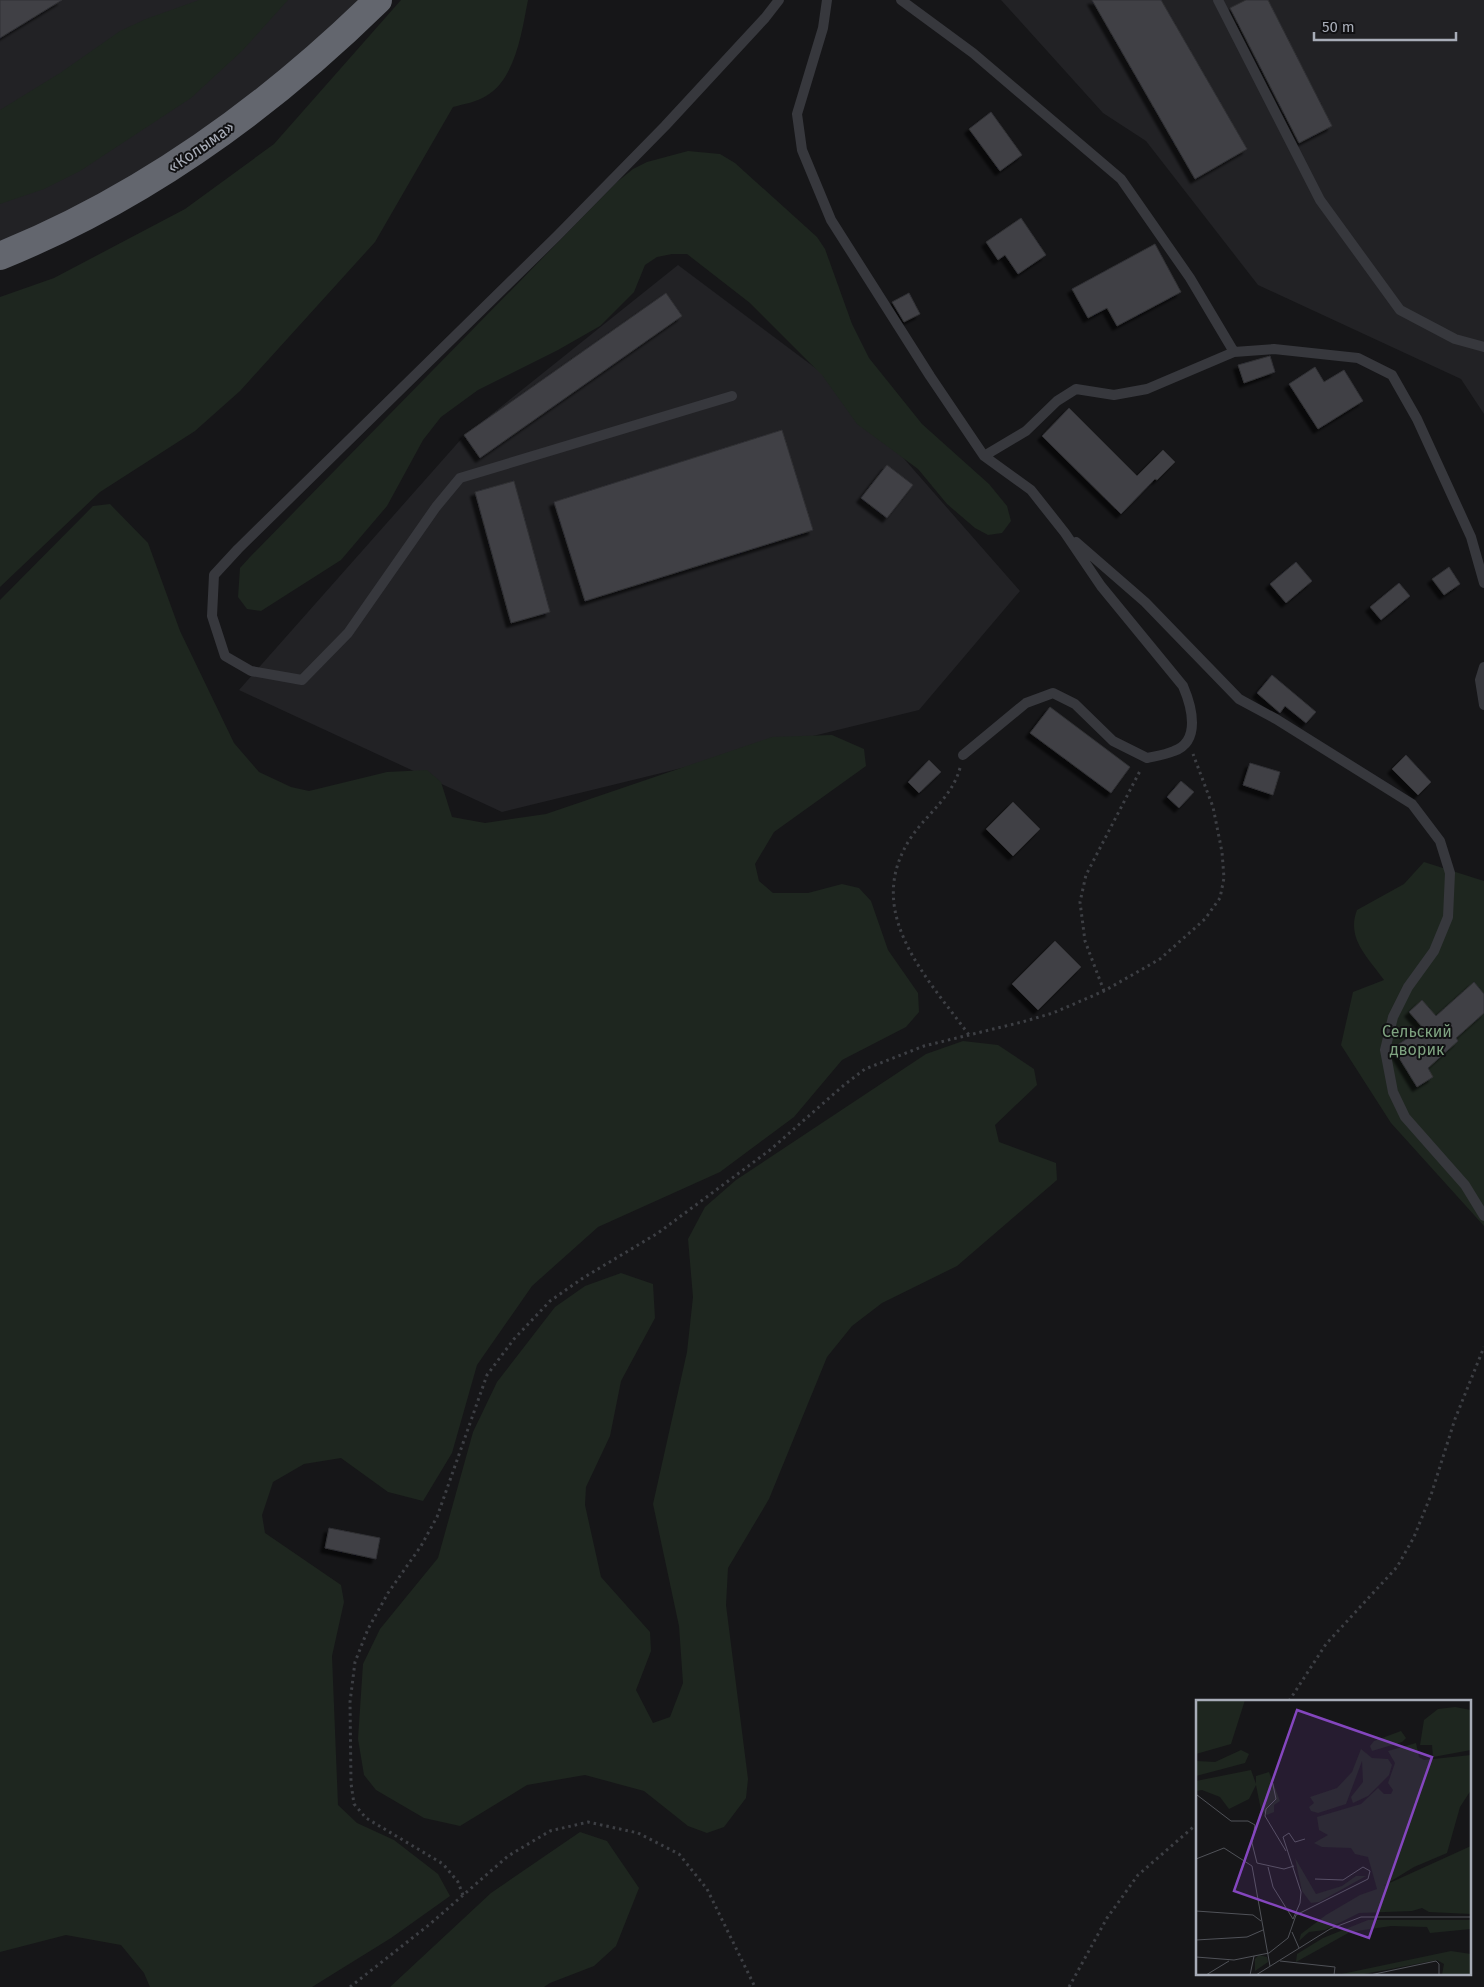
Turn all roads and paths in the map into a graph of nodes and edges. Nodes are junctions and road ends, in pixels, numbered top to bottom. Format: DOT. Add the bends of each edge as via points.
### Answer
graph roads {
  1 [pos="378,0"];
  2 [pos="779,0"];
  3 [pos="827,0"];
  4 [pos="901,0"];
  5 [pos="1218,0"];
  6 [pos="0,256"];
  7 [pos="1484,347"];
  8 [pos="1234,352"];
  9 [pos="732,396"];
  10 [pos="984,456"];
  11 [pos="1065,533"];
  12 [pos="1484,583"];
  13 [pos="1484,667"];
  14 [pos="1484,706"];
  15 [pos="1189,741"];
  16 [pos="963,755"];
  17 [pos="1147,758"];
  18 [pos="1104,991"];
  19 [pos="969,1035"];
  20 [pos="1484,1216"];
  21 [pos="1484,1348"];
  22 [pos="1289,1700"];
  23 [pos="1196,1825"];
  24 [pos="463,1895"];
  25 [pos="350,1987"];
  26 [pos="755,1987"];
  27 [pos="1069,1987"];
  1 -- 6 [label="highway, «Колыма»" via="276,92 158,177 67,227"];
  2 -- 9 [label="lane" via="651,140 550,243 214,575 212,616 225,656 251,671 302,680 348,633 460,478"];
  3 -- 10 [label="lane" via="823,28 797,114 802,150 831,220"];
  4 -- 8 [label="lane" via="973,53 1120,179 1190,278"];
  5 -- 7 [label="lane" via="1320,200 1400,310 1455,339"];
  8 -- 10 [label="lane" via="1147,389 1114,395 1076,389 1057,401 1026,431"];
  8 -- 12 [label="lane" via="1274,348 1358,358 1392,375 1417,419 1471,537"];
  10 -- 11 [label="lane" via="1031,490"];
  11 -- 15 [label="lane" via="1100,586 1183,686 1190,702 1192,728"];
  11 -- 20 [label="lane" via="1145,602 1239,699 1412,804 1440,841 1450,873 1448,916 1434,951 1408,987 1393,1017 1385,1050 1393,1092 1405,1117 1466,1185"];
  13 -- 14 [label="lane" via="1480,680"];
  15 -- 17 [label="lane" via="1175,751"];
  15 -- 18 [label="path" via="1213,807 1222,852 1224,878 1220,898 1205,919 1160,959"];
  16 -- 17 [label="lane" via="1026,703 1053,693 1075,704 1113,741"];
  16 -- 19 [label="path" via="956,782 912,836 897,865 892,890 896,920 915,962"];
  17 -- 18 [label="path" via="1086,874 1080,902 1085,941"];
  18 -- 19 [label="path" via="1054,1013"];
  19 -- 24 [label="path" via="924,1046 864,1069 770,1150 658,1233 550,1301 514,1339 487,1375 437,1517 388,1592 368,1630 355,1662 350,1702 354,1804 366,1818 443,1864 458,1882"];
  21 -- 22 [label="path" via="1455,1420 1431,1495 1398,1567 1326,1644"];
  23 -- 27 [label="path" via="1138,1875 1107,1918"];
  24 -- 25 [label="path"];
  24 -- 26 [label="path" via="508,1856 550,1831 588,1822 638,1834 679,1854 708,1889"];
}
